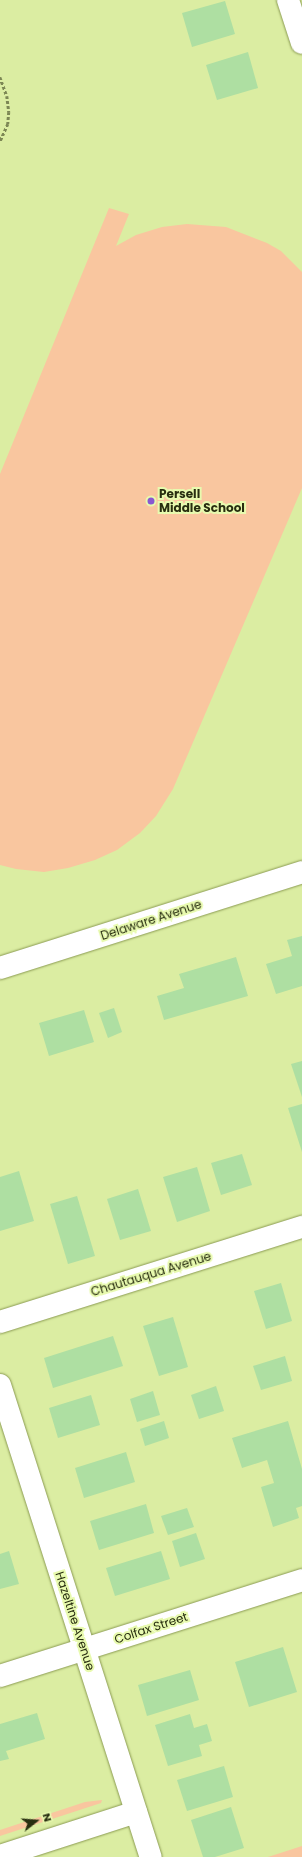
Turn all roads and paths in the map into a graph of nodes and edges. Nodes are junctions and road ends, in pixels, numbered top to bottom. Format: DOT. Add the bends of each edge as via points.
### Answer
graph roads {
  1 [pos="288,0"];
  2 [pos="302,43"];
  3 [pos="0,77"];
  4 [pos="0,142"];
  5 [pos="302,872"];
  6 [pos="0,968"];
  7 [pos="302,1227"];
  8 [pos="0,1322"];
  9 [pos="0,1385"];
  10 [pos="302,1580"];
  11 [pos="84,1649"];
  12 [pos="0,1676"];
  13 [pos="136,1812"];
  14 [pos="0,1856"];
  15 [pos="151,1857"];
  1 -- 2 [label="street"];
  3 -- 4 [label="path" via="7,96 9,112 8,124"];
  5 -- 6 [label="street, Delaware Avenue"];
  7 -- 8 [label="street, Chautauqua Avenue"];
  9 -- 11 [label="street, Hazeltine Avenue"];
  10 -- 11 [label="street, Colfax Street"];
  11 -- 12 [label="street, Colfax Street"];
  11 -- 13 [label="street, Hazeltine Avenue"];
  13 -- 14 [label="street"];
  13 -- 15 [label="street, Hazeltine Avenue"];
}
